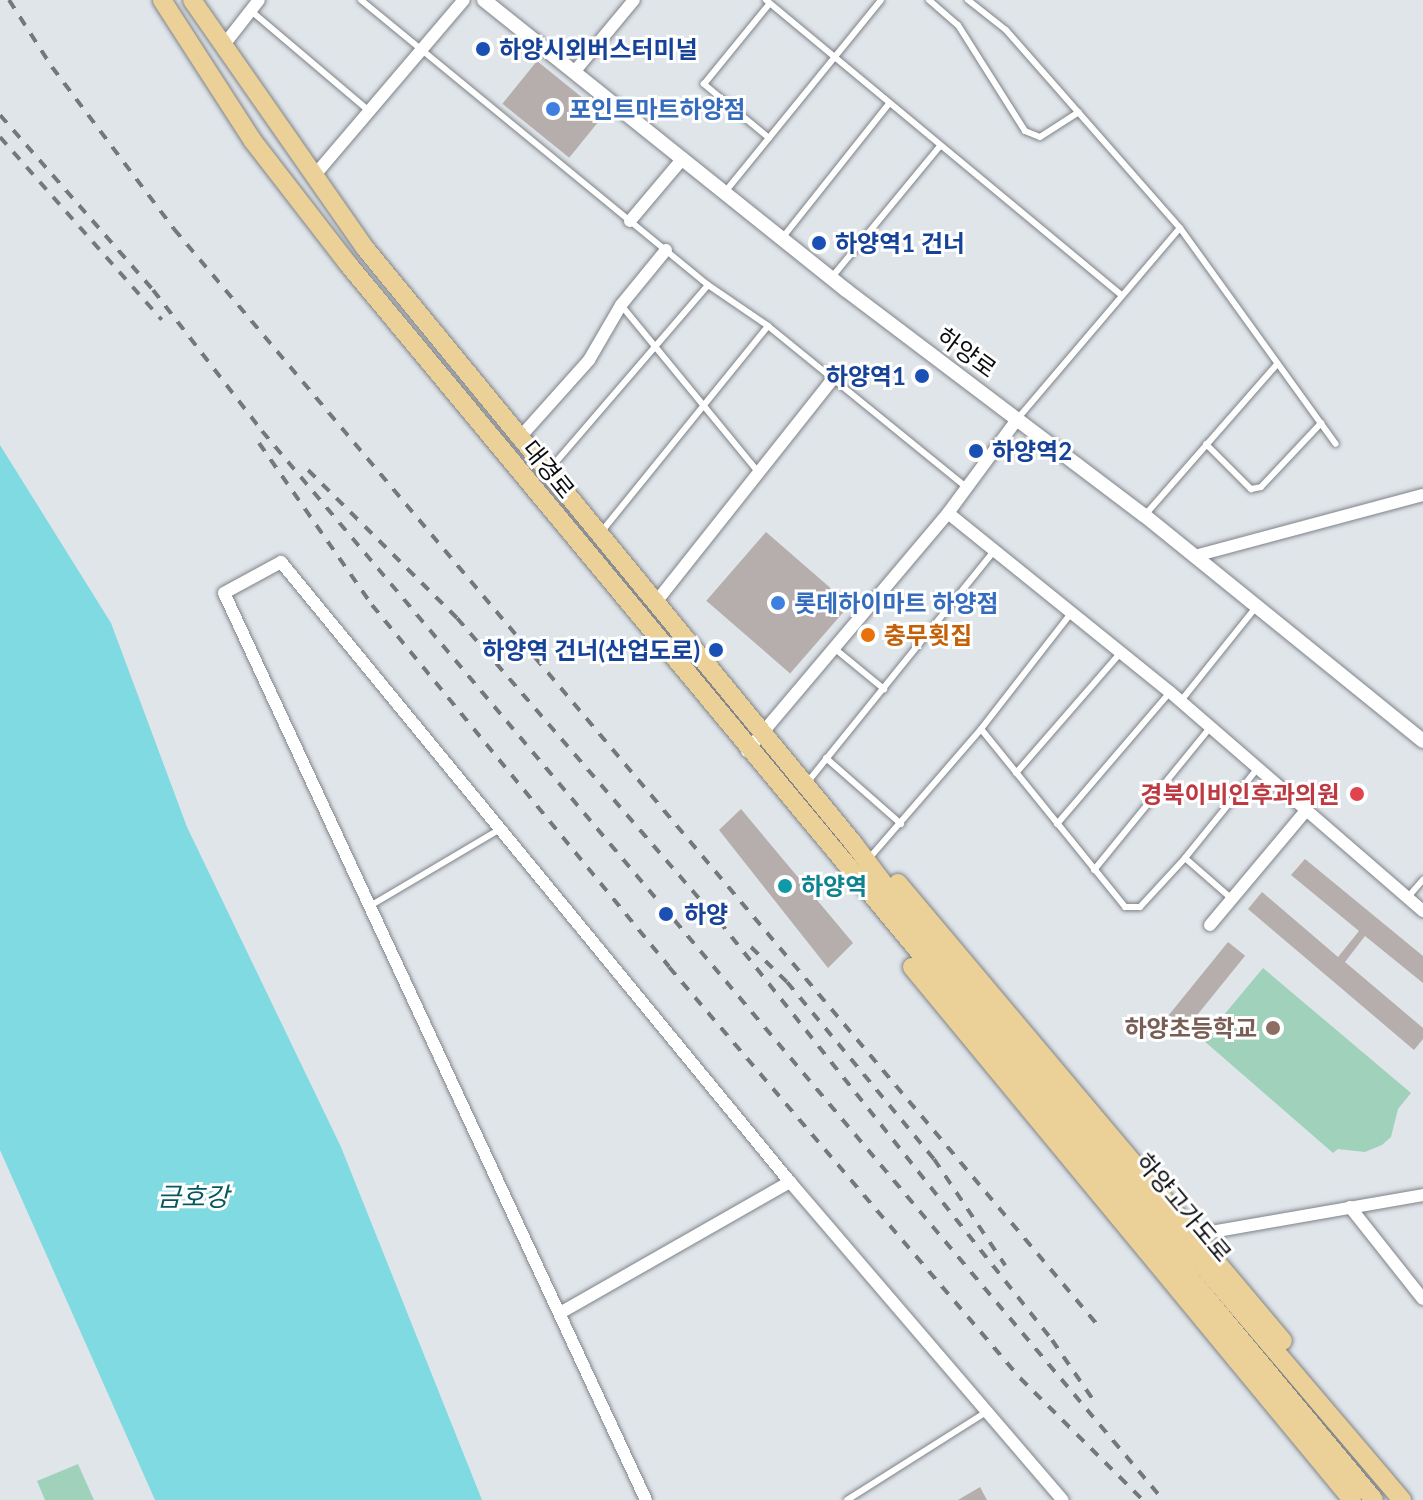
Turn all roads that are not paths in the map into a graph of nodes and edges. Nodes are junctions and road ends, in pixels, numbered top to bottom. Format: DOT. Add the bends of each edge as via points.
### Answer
graph roads {
  1 [pos="162,0"];
  2 [pos="192,0"];
  3 [pos="361,0"];
  4 [pos="464,0"];
  5 [pos="484,0"];
  6 [pos="634,0"];
  7 [pos="881,0"];
  8 [pos="929,0"];
  9 [pos="968,0"];
  10 [pos="768,2"];
  11 [pos="254,5"];
  12 [pos="223,46"];
  13 [pos="422,50"];
  14 [pos="833,58"];
  15 [pos="575,71"];
  16 [pos="888,105"];
  17 [pos="369,111"];
  18 [pos="1079,112"];
  19 [pos="769,138"];
  20 [pos="939,147"];
  21 [pos="683,158"];
  22 [pos="314,176"];
  23 [pos="725,192"];
  24 [pos="630,221"];
  25 [pos="1180,228"];
  26 [pos="782,238"];
  27 [pos="666,250"];
  28 [pos="832,277"];
  29 [pos="708,285"];
  30 [pos="1121,295"];
  31 [pos="621,305"];
  32 [pos="768,326"];
  33 [pos="655,347"];
  34 [pos="1277,364"];
  35 [pos="833,379"];
  36 [pos="703,409"];
  37 [pos="1018,418"];
  38 [pos="1321,423"];
  39 [pos="522,435"];
  40 [pos="1206,444"];
  41 [pos="1336,444"];
  42 [pos="549,471"];
  43 [pos="761,475"];
  44 [pos="967,488"];
  45 [pos="1423,495"];
  46 [pos="948,513"];
  47 [pos="1144,515"];
  48 [pos="601,533"];
  49 [pos="995,550"];
  50 [pos="1195,556"];
  51 [pos="656,602"];
  52 [pos="1257,606"];
  53 [pos="1072,612"];
  54 [pos="834,648"];
  55 [pos="1121,652"];
  56 [pos="884,689"];
  57 [pos="1170,692"];
  58 [pos="1180,702"];
  59 [pos="1210,728"];
  60 [pos="981,729"];
  61 [pos="763,738"];
  62 [pos="1423,741"];
  63 [pos="747,751"];
  64 [pos="826,758"];
  65 [pos="1257,769"];
  66 [pos="1016,773"];
  67 [pos="805,786"];
  68 [pos="1304,813"];
  69 [pos="901,824"];
  70 [pos="1057,824"];
  71 [pos="500,829"];
  72 [pos="854,844"];
  73 [pos="872,855"];
  74 [pos="1185,858"];
  75 [pos="1094,870"];
  76 [pos="1423,880"];
  77 [pos="1408,897"];
  78 [pos="1233,900"];
  79 [pos="370,906"];
  80 [pos="876,906"];
  81 [pos="1423,911"];
  82 [pos="1210,925"];
  83 [pos="924,950"];
  84 [pos="790,1182"];
  85 [pos="1423,1195"];
  86 [pos="1350,1207"];
  87 [pos="1194,1235"];
  88 [pos="1423,1299"];
  89 [pos="560,1313"];
  90 [pos="986,1412"];
  91 [pos="646,1500"];
  92 [pos="847,1500"];
  93 [pos="1063,1500"];
  94 [pos="1352,1500"];
  95 [pos="1374,1500"];
  96 [pos="1402,1500"];
  97 [pos="1416,1500"];
  1 -- 63 [label="main road, 대경로" via="253,141 348,264"];
  2 -- 12 [label="main road, 대경로"];
  3 -- 13 [label="lane"];
  4 -- 13 [label="street"];
  5 -- 15 [label="street, 하양로"];
  6 -- 15 [label="street"];
  7 -- 14 [label="lane"];
  8 -- 18 [label="lane" via="958,25 1025,131 1040,137"];
  9 -- 18 [label="lane" via="1006,30"];
  10 -- 14 [label="lane"];
  10 -- 19 [label="lane" via="704,84"];
  11 -- 12 [label="street"];
  11 -- 17 [label="lane"];
  12 -- 22 [label="main road, 대경로"];
  13 -- 17 [label="street"];
  13 -- 24 [label="lane"];
  14 -- 16 [label="lane"];
  14 -- 19 [label="lane"];
  15 -- 21 [label="street, 하양로"];
  16 -- 20 [label="lane"];
  16 -- 26 [label="lane"];
  17 -- 22 [label="street"];
  18 -- 25 [label="lane"];
  19 -- 23 [label="lane"];
  20 -- 28 [label="lane"];
  20 -- 30 [label="lane"];
  21 -- 23 [label="street, 하양로"];
  21 -- 24 [label="street"];
  22 -- 39 [label="main road, 대경로" via="365,248"];
  23 -- 26 [label="street, 하양로"];
  24 -- 27 [label="lane"];
  25 -- 30 [label="lane"];
  25 -- 34 [label="lane"];
  26 -- 28 [label="street, 하양로"];
  27 -- 29 [label="lane"];
  27 -- 31 [label="street"];
  28 -- 37 [label="street, 하양로"];
  29 -- 32 [label="lane"];
  29 -- 33 [label="lane"];
  30 -- 37 [label="lane"];
  31 -- 33 [label="lane"];
  31 -- 39 [label="street" via="589,360"];
  32 -- 35 [label="lane"];
  32 -- 36 [label="lane"];
  33 -- 36 [label="lane"];
  33 -- 42 [label="lane"];
  34 -- 38 [label="lane"];
  34 -- 40 [label="lane"];
  35 -- 43 [label="street"];
  35 -- 44 [label="lane"];
  36 -- 43 [label="lane"];
  36 -- 48 [label="lane"];
  37 -- 44 [label="street"];
  37 -- 47 [label="street, 하양로"];
  38 -- 40 [label="lane" via="1261,487 1251,489"];
  38 -- 41 [label="lane"];
  39 -- 42 [label="main road, 대경로"];
  40 -- 47 [label="lane"];
  42 -- 48 [label="main road, 대경로"];
  43 -- 51 [label="street"];
  44 -- 46 [label="street"];
  45 -- 50 [label="street"];
  46 -- 49 [label="street"];
  46 -- 54 [label="street"];
  47 -- 50 [label="street, 하양로"];
  48 -- 51 [label="main road, 대경로"];
  49 -- 53 [label="street"];
  49 -- 56 [label="lane"];
  50 -- 52 [label="street, 하양로"];
  51 -- 61 [label="main road, 대경로"];
  52 -- 58 [label="lane"];
  52 -- 62 [label="street, 하양로"];
  53 -- 55 [label="street"];
  53 -- 60 [label="lane"];
  54 -- 56 [label="lane"];
  54 -- 61 [label="street"];
  55 -- 57 [label="street"];
  55 -- 66 [label="lane"];
  56 -- 64 [label="lane"];
  57 -- 58 [label="street"];
  57 -- 70 [label="lane"];
  58 -- 59 [label="street"];
  59 -- 65 [label="street"];
  59 -- 75 [label="lane"];
  60 -- 66 [label="lane"];
  60 -- 69 [label="lane"];
  61 -- 63 [label="street"];
  61 -- 67 [label="main road, 대경로"];
  63 -- 80 [label="main road, 대경로"];
  64 -- 67 [label="lane"];
  64 -- 69 [label="lane"];
  65 -- 68 [label="street"];
  65 -- 74 [label="lane"];
  66 -- 70 [label="lane"];
  67 -- 72 [label="main road, 대경로"];
  68 -- 77 [label="street"];
  68 -- 78 [label="street"];
  69 -- 73 [label="lane"];
  70 -- 75 [label="lane"];
  71 -- 79 [label="lane"];
  71 -- 79 [label="street" via="281,562 224,593"];
  71 -- 84 [label="street"];
  72 -- 73 [label="main road"];
  72 -- 83 [label="main road, 대경로"];
  73 -- 87 [label="main road"];
  74 -- 75 [label="lane" via="1140,907 1125,907"];
  74 -- 78 [label="lane"];
  76 -- 77 [label="lane"];
  77 -- 81 [label="street"];
  78 -- 82 [label="street"];
  79 -- 89 [label="street"];
  80 -- 83 [label="main road, 대경로"];
  80 -- 94 [label="main road" via="894,943 951,1019"];
  83 -- 95 [label="main road, 하양고가도로"];
  83 -- 96 [label="main road, 하양고가도로"];
  84 -- 89 [label="street"];
  84 -- 90 [label="street"];
  85 -- 86 [label="street"];
  86 -- 87 [label="street"];
  86 -- 88 [label="street"];
  87 -- 97 [label="main road"];
  89 -- 91 [label="street"];
  90 -- 92 [label="lane"];
  90 -- 93 [label="street"];
}
